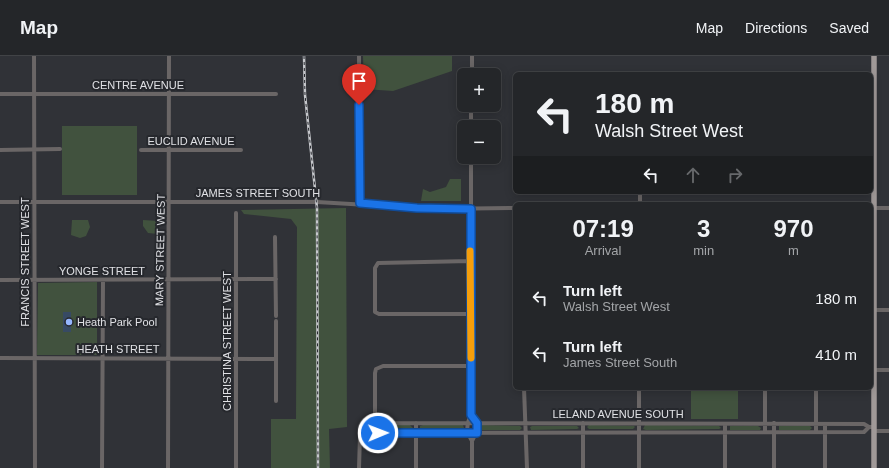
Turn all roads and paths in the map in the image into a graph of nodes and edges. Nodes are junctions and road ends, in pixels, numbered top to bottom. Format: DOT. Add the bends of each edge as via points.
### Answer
graph roads {
  1 [pos="34,56"];
  2 [pos="169,56"];
  3 [pos="360,56"];
  4 [pos="472,56"];
  5 [pos="874,56"];
  6 [pos="472,68"];
  7 [pos="0,94"];
  8 [pos="34,94"];
  9 [pos="169,94"];
  10 [pos="276,94"];
  11 [pos="873,100"];
  12 [pos="60,149"];
  13 [pos="0,150"];
  14 [pos="34,150"];
  15 [pos="141,150"];
  16 [pos="170,150"];
  17 [pos="241,150"];
  18 [pos="471,164"];
  19 [pos="0,202"];
  20 [pos="34,202"];
  21 [pos="170,202"];
  22 [pos="360,203"];
  23 [pos="513,208"];
  24 [pos="873,208"];
  25 [pos="889,208"];
  26 [pos="471,209"];
  27 [pos="236,213"];
  28 [pos="275,237"];
  29 [pos="873,259"];
  30 [pos="470,261"];
  31 [pos="34,279"];
  32 [pos="168,279"];
  33 [pos="0,280"];
  34 [pos="103,280"];
  35 [pos="236,280"];
  36 [pos="276,280"];
  37 [pos="874,310"];
  38 [pos="889,310"];
  39 [pos="470,314"];
  40 [pos="276,316"];
  41 [pos="276,321"];
  42 [pos="0,358"];
  43 [pos="34,358"];
  44 [pos="102,358"];
  45 [pos="168,358"];
  46 [pos="235,358"];
  47 [pos="276,359"];
  48 [pos="471,366"];
  49 [pos="874,370"];
  50 [pos="889,370"];
  51 [pos="524,390"];
  52 [pos="639,390"];
  53 [pos="765,390"];
  54 [pos="816,390"];
  55 [pos="276,401"];
  56 [pos="471,415"];
  57 [pos="375,423"];
  58 [pos="416,423"];
  59 [pos="467,423"];
  60 [pos="477,423"];
  61 [pos="583,423"];
  62 [pos="639,423"];
  63 [pos="765,423"];
  64 [pos="525,424"];
  65 [pos="725,424"];
  66 [pos="774,424"];
  67 [pos="816,424"];
  68 [pos="825,424"];
  69 [pos="873,428"];
  70 [pos="366,429"];
  71 [pos="889,431"];
  72 [pos="375,432"];
  73 [pos="526,432"];
  74 [pos="583,432"];
  75 [pos="639,432"];
  76 [pos="726,432"];
  77 [pos="765,432"];
  78 [pos="774,432"];
  79 [pos="816,432"];
  80 [pos="825,432"];
  81 [pos="416,433"];
  82 [pos="467,433"];
  83 [pos="477,433"];
  84 [pos="472,441"];
  85 [pos="35,468"];
  86 [pos="102,468"];
  87 [pos="168,468"];
  88 [pos="236,468"];
  89 [pos="359,468"];
  90 [pos="416,468"];
  91 [pos="472,468"];
  92 [pos="527,468"];
  93 [pos="583,468"];
  94 [pos="639,468"];
  95 [pos="725,468"];
  96 [pos="774,468"];
  97 [pos="825,468"];
  98 [pos="874,468"];
  1 -- 8 [label="street, FRANCIS STREET WEST"];
  2 -- 9 [label="street, MARY STREET WEST"];
  3 -- 22 [label="street"];
  4 -- 6 [label="street"];
  5 -- 11 [label="main road"];
  7 -- 8 [label="street, CENTRE AVENUE"];
  8 -- 9 [label="street, CENTRE AVENUE"];
  8 -- 14 [label="street, FRANCIS STREET WEST"];
  9 -- 10 [label="street, CENTRE AVENUE"];
  9 -- 16 [label="street, MARY STREET WEST"];
  12 -- 14 [label="street"];
  13 -- 14 [label="street"];
  14 -- 20 [label="street, FRANCIS STREET WEST"];
  15 -- 16 [label="street, EUCLID AVENUE"];
  16 -- 17 [label="street, EUCLID AVENUE"];
  16 -- 21 [label="street, MARY STREET WEST"];
  18 -- 26 [label="street"];
  19 -- 20 [label="street, JAMES STREET SOUTH"];
  20 -- 21 [label="street, JAMES STREET SOUTH"];
  20 -- 31 [label="street, FRANCIS STREET WEST"];
  21 -- 22 [label="street, JAMES STREET SOUTH"];
  21 -- 32 [label="street, MARY STREET WEST"];
  22 -- 26 [label="street, JAMES STREET SOUTH"];
  23 -- 26 [label="street, JAMES STREET SOUTH"];
  24 -- 25 [label="street"];
  26 -- 30 [label="street"];
  27 -- 35 [label="street, CHRISTINA STREET WEST"];
  28 -- 36 [label="street"];
  29 -- 37 [label="main road"];
  30 -- 39 [label="street"];
  30 -- 39 [label="street" via="378,263 375,268 375,312"];
  31 -- 33 [label="street, YONGE STREET"];
  31 -- 34 [label="street, YONGE STREET"];
  31 -- 43 [label="street, FRANCIS STREET WEST"];
  32 -- 34 [label="street, YONGE STREET"];
  32 -- 35 [label="street, YONGE STREET"];
  32 -- 45 [label="street, MARY STREET WEST"];
  34 -- 44 [label="street"];
  35 -- 36 [label="street, YONGE STREET"];
  35 -- 46 [label="street, CHRISTINA STREET WEST"];
  36 -- 40 [label="street"];
  37 -- 38 [label="street"];
  37 -- 49 [label="main road"];
  39 -- 48 [label="street"];
  41 -- 47 [label="street"];
  42 -- 43 [label="street, HEATH STREET"];
  43 -- 44 [label="street, HEATH STREET"];
  43 -- 85 [label="street, FRANCIS STREET WEST"];
  44 -- 45 [label="street, HEATH STREET"];
  44 -- 86 [label="street"];
  45 -- 46 [label="street, HEATH STREET"];
  45 -- 87 [label="street, MARY STREET WEST"];
  46 -- 47 [label="street, HEATH STREET"];
  46 -- 88 [label="street, CHRISTINA STREET WEST"];
  47 -- 55 [label="street"];
  48 -- 56 [label="street"];
  48 -- 57 [label="street" via="379,367 374,372"];
  49 -- 50 [label="street"];
  49 -- 69 [label="main road"];
  51 -- 64 [label="street"];
  52 -- 62 [label="street"];
  53 -- 63 [label="street"];
  54 -- 67 [label="street"];
  56 -- 59 [label="street"];
  56 -- 60 [label="street"];
  57 -- 58 [label="street, LELAND AVENUE SOUTH"];
  57 -- 70 [label="street"];
  57 -- 72 [label="street"];
  58 -- 59 [label="street, LELAND AVENUE SOUTH"];
  58 -- 81 [label="street"];
  59 -- 60 [label="street, LELAND AVENUE SOUTH"];
  59 -- 82 [label="street"];
  60 -- 64 [label="street, LELAND AVENUE SOUTH"];
  60 -- 83 [label="street"];
  61 -- 62 [label="street, LELAND AVENUE SOUTH"];
  61 -- 64 [label="street, LELAND AVENUE SOUTH"];
  61 -- 74 [label="street"];
  62 -- 65 [label="street, LELAND AVENUE SOUTH"];
  62 -- 75 [label="street"];
  63 -- 65 [label="street, LELAND AVENUE SOUTH"];
  63 -- 66 [label="street, LELAND AVENUE SOUTH"];
  63 -- 77 [label="street"];
  64 -- 73 [label="street"];
  65 -- 76 [label="street"];
  66 -- 67 [label="street, LELAND AVENUE SOUTH"];
  66 -- 78 [label="street"];
  67 -- 68 [label="street, LELAND AVENUE SOUTH"];
  67 -- 79 [label="street"];
  68 -- 69 [label="street, LELAND AVENUE SOUTH" via="864,424"];
  68 -- 80 [label="street"];
  69 -- 71 [label="street, LELAND AVENUE SOUTH"];
  69 -- 80 [label="street, LELAND AVENUE SOUTH" via="864,432"];
  69 -- 98 [label="main road"];
  70 -- 72 [label="street, LELAND AVENUE SOUTH"];
  70 -- 89 [label="street" via="360,436"];
  72 -- 81 [label="street, LELAND AVENUE SOUTH"];
  73 -- 74 [label="street, LELAND AVENUE SOUTH"];
  73 -- 83 [label="street, LELAND AVENUE SOUTH"];
  73 -- 92 [label="street"];
  74 -- 75 [label="street, LELAND AVENUE SOUTH"];
  74 -- 93 [label="street"];
  75 -- 76 [label="street, LELAND AVENUE SOUTH"];
  75 -- 94 [label="street"];
  76 -- 77 [label="street, LELAND AVENUE SOUTH"];
  76 -- 95 [label="street"];
  77 -- 78 [label="street, LELAND AVENUE SOUTH"];
  78 -- 79 [label="street, LELAND AVENUE SOUTH"];
  78 -- 96 [label="street"];
  79 -- 80 [label="street, LELAND AVENUE SOUTH"];
  80 -- 97 [label="street"];
  81 -- 82 [label="street, LELAND AVENUE SOUTH"];
  81 -- 90 [label="street"];
  82 -- 83 [label="street, LELAND AVENUE SOUTH"];
  82 -- 84 [label="street"];
  83 -- 84 [label="street"];
  84 -- 91 [label="street"];
}
